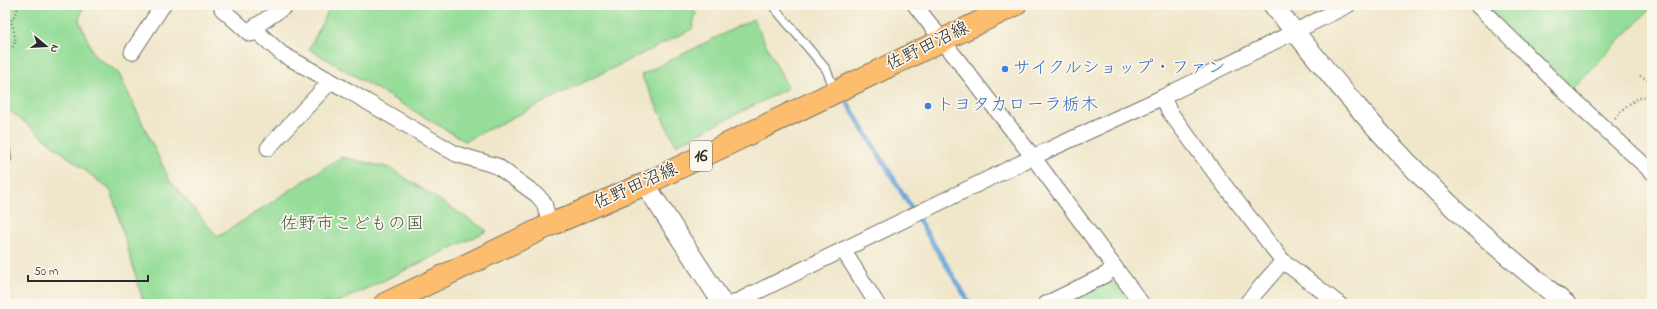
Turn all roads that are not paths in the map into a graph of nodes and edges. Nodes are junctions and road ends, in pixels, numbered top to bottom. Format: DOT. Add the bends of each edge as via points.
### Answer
graph roads {
  1 [pos="163,5"];
  2 [pos="221,5"];
  3 [pos="287,5"];
  4 [pos="772,5"];
  5 [pos="915,5"];
  6 [pos="1016,5"];
  7 [pos="1273,5"];
  8 [pos="1348,5"];
  9 [pos="1477,5"];
  10 [pos="1294,31"];
  11 [pos="258,32"];
  12 [pos="942,39"];
  13 [pos="132,52"];
  14 [pos="331,81"];
  15 [pos="835,91"];
  16 [pos="1163,97"];
  17 [pos="5,144"];
  18 [pos="268,148"];
  19 [pos="1034,157"];
  20 [pos="7,159"];
  21 [pos="1652,172"];
  22 [pos="645,184"];
  23 [pos="550,224"];
  24 [pos="844,250"];
  25 [pos="1283,261"];
  26 [pos="1114,267"];
  27 [pos="385,304"];
  28 [pos="723,304"];
  29 [pos="732,304"];
  30 [pos="877,304"];
  31 [pos="1046,304"];
  32 [pos="1142,304"];
  33 [pos="1246,304"];
  34 [pos="1339,304"];
  35 [pos="1566,304"];
  1 -- 13 [label="street"];
  2 -- 11 [label="street" via="222,9 250,34"];
  3 -- 11 [label="street" via="253,28"];
  4 -- 15 [label="lane" via="826,69"];
  5 -- 12 [label="street"];
  6 -- 12 [label="main road, 佐野田沼線 / 16"];
  7 -- 10 [label="street"];
  8 -- 10 [label="street"];
  9 -- 21 [label="street" via="1567,94"];
  10 -- 16 [label="street"];
  10 -- 35 [label="street" via="1384,138 1424,179 1480,233"];
  11 -- 14 [label="street" via="282,54"];
  12 -- 15 [label="main road, 佐野田沼線 / 16"];
  12 -- 19 [label="street"];
  14 -- 18 [label="street"];
  14 -- 23 [label="street" via="456,154 497,166 537,195 544,203"];
  15 -- 22 [label="main road, 佐野田沼線 / 16"];
  16 -- 19 [label="street"];
  16 -- 25 [label="street" via="1169,111"];
  17 -- 20 [label="lane"];
  19 -- 24 [label="street"];
  19 -- 26 [label="street"];
  22 -- 23 [label="main road, 佐野田沼線 / 16"];
  22 -- 28 [label="street"];
  23 -- 27 [label="main road, 佐野田沼線 / 16"];
  24 -- 29 [label="street"];
  24 -- 30 [label="street"];
  25 -- 33 [label="street"];
  25 -- 34 [label="street"];
  26 -- 31 [label="street" via="1105,275"];
  26 -- 32 [label="street"];
}
